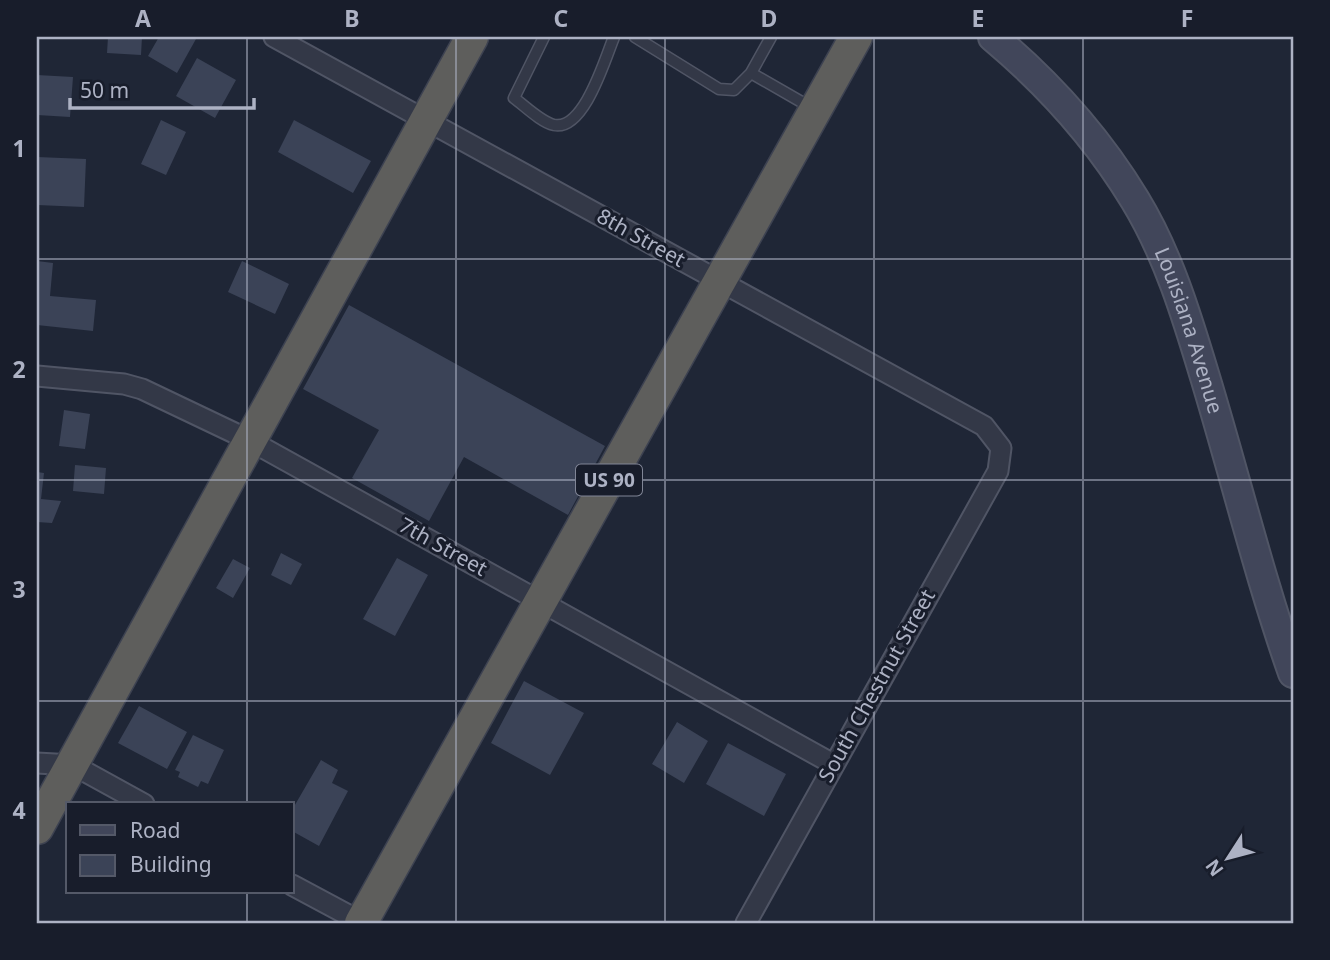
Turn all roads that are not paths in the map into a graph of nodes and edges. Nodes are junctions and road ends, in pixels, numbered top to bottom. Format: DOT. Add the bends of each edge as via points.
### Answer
graph roads {
  1 [pos="274,37"];
  2 [pos="472,37"];
  3 [pos="544,37"];
  4 [pos="614,37"];
  5 [pos="635,37"];
  6 [pos="771,37"];
  7 [pos="856,37"];
  8 [pos="993,37"];
  9 [pos="751,72"];
  10 [pos="815,110"];
  11 [pos="426,120"];
  12 [pos="720,281"];
  13 [pos="37,376"];
  14 [pos="249,440"];
  15 [pos="1001,448"];
  16 [pos="542,601"];
  17 [pos="1293,673"];
  18 [pos="37,763"];
  19 [pos="833,764"];
  20 [pos="73,765"];
  21 [pos="140,802"];
  22 [pos="37,828"];
  23 [pos="294,886"];
  24 [pos="362,923"];
  25 [pos="746,923"];
  1 -- 11 [label="street, 8th Street"];
  2 -- 11 [label="highway"];
  3 -- 4 [label="lane" via="514,98 551,125 564,126 576,118 590,95"];
  5 -- 9 [label="lane" via="719,89 734,90"];
  6 -- 9 [label="lane"];
  7 -- 10 [label="highway, US 90"];
  8 -- 17 [label="main road, Louisiana Avenue" via="1066,105 1095,139 1157,244 1184,308"];
  9 -- 10 [label="lane"];
  10 -- 12 [label="highway, US 90"];
  11 -- 12 [label="street, 8th Street"];
  11 -- 14 [label="highway"];
  12 -- 15 [label="street, 8th Street" via="984,426"];
  12 -- 16 [label="highway, US 90"];
  13 -- 14 [label="street, 7th Street" via="142,389"];
  14 -- 16 [label="street, 7th Street"];
  14 -- 20 [label="highway"];
  15 -- 19 [label="street, South Chestnut Street" via="998,471"];
  16 -- 19 [label="street, 7th Street"];
  16 -- 24 [label="highway, US 90"];
  18 -- 20 [label="street"];
  19 -- 25 [label="street, South Chestnut Street"];
  20 -- 21 [label="street"];
  20 -- 22 [label="highway"];
  23 -- 24 [label="street"];
}
